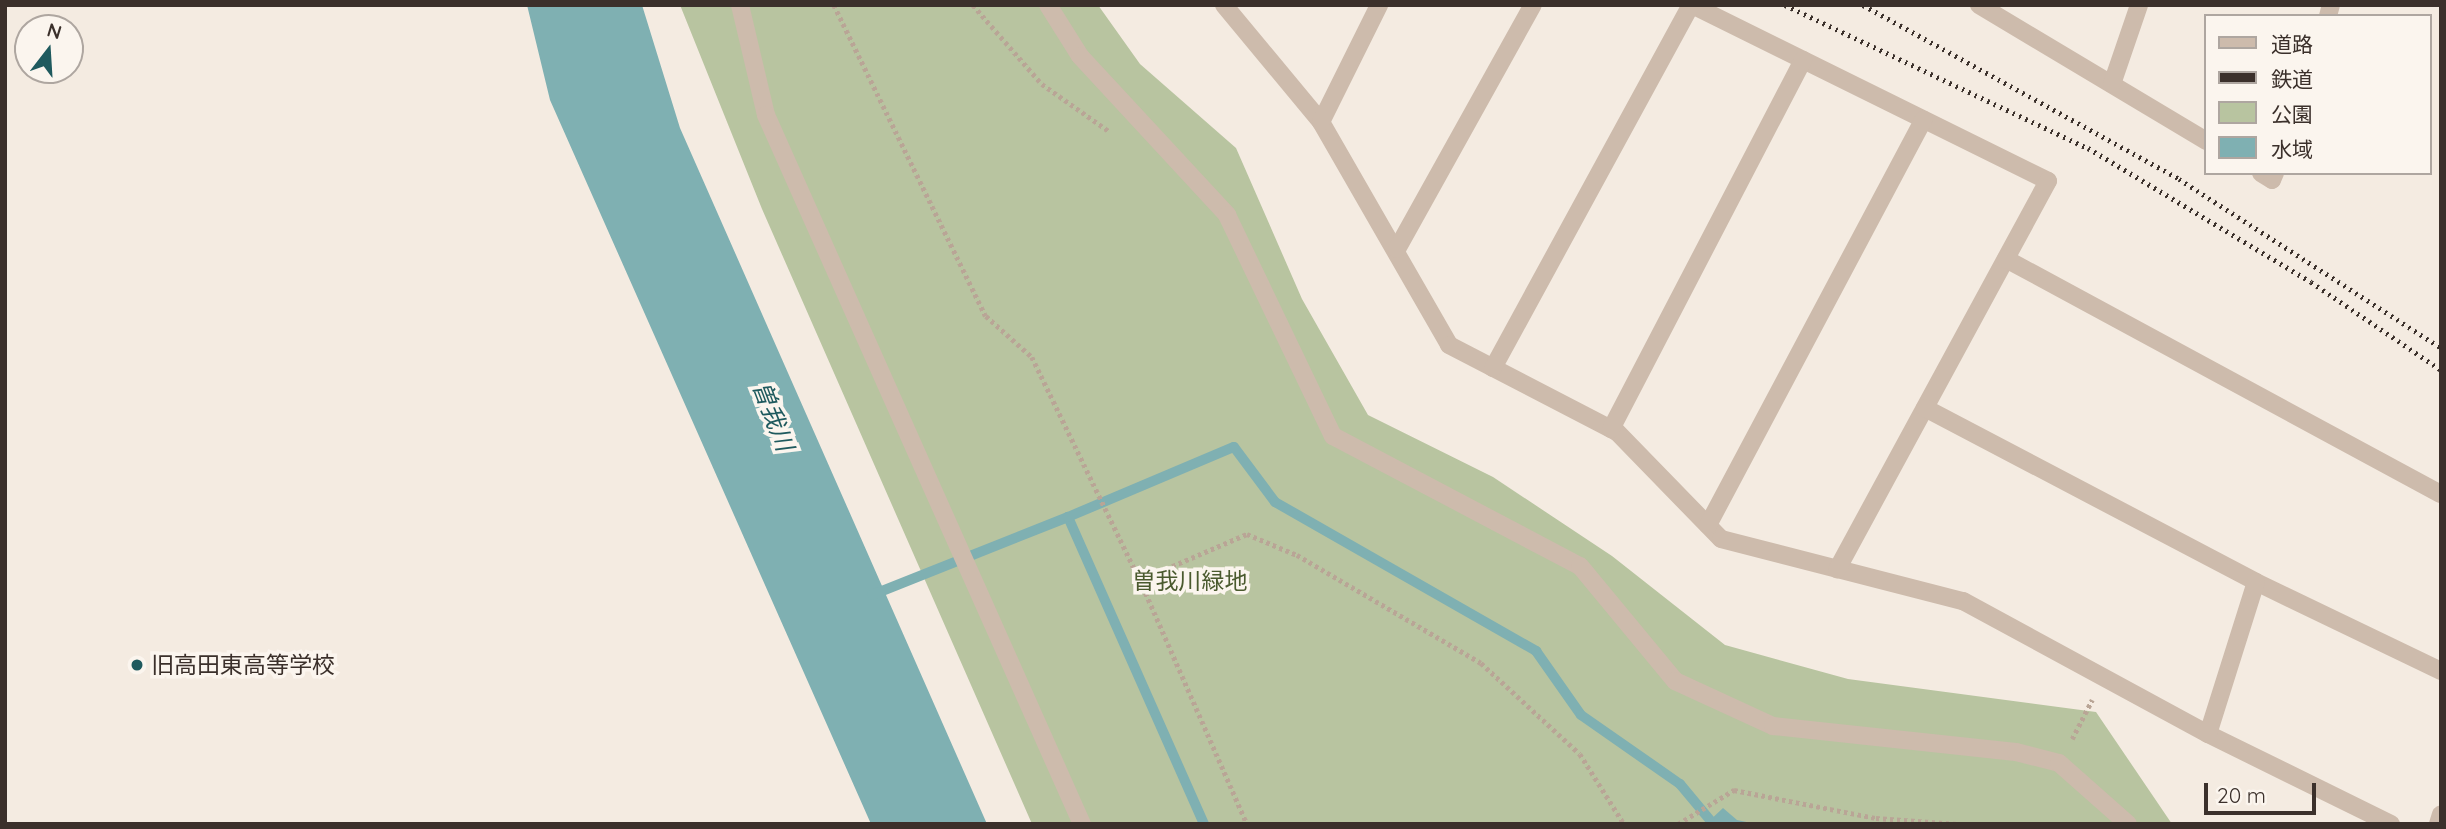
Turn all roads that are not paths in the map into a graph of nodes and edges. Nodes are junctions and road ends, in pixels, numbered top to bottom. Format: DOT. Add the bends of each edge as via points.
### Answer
graph roads {
  1 [pos="740,5"];
  2 [pos="1048,5"];
  3 [pos="1224,5"];
  4 [pos="1379,5"];
  5 [pos="1533,5"];
  6 [pos="1692,5"];
  7 [pos="1979,5"];
  8 [pos="2139,5"];
  9 [pos="1803,60"];
  10 [pos="2112,85"];
  11 [pos="1923,120"];
  12 [pos="1321,121"];
  13 [pos="2204,140"];
  14 [pos="1397,249"];
  15 [pos="2006,259"];
  16 [pos="1493,368"];
  17 [pos="1925,408"];
  18 [pos="1611,429"];
  19 [pos="2441,494"];
  20 [pos="1708,525"];
  21 [pos="1837,569"];
  22 [pos="2256,582"];
  23 [pos="2441,671"];
  24 [pos="2208,734"];
  25 [pos="2441,814"];
  26 [pos="1082,824"];
  27 [pos="2128,824"];
  28 [pos="2391,824"];
  29 [pos="2438,824"];
  1 -- 26 [label="street" via="766,115"];
  2 -- 27 [label="street" via="1080,56 1227,215 1333,436 1580,566 1675,681 1773,726 2017,752 2059,764"];
  3 -- 12 [label="street"];
  4 -- 12 [label="street"];
  5 -- 14 [label="street"];
  6 -- 9 [label="street"];
  6 -- 16 [label="street"];
  7 -- 10 [label="street"];
  8 -- 10 [label="street"];
  9 -- 11 [label="street"];
  9 -- 18 [label="street"];
  10 -- 13 [label="street"];
  11 -- 15 [label="street" via="2048,181"];
  11 -- 20 [label="street"];
  12 -- 14 [label="street"];
  14 -- 16 [label="street" via="1449,345"];
  15 -- 17 [label="street"];
  15 -- 19 [label="street"];
  16 -- 18 [label="street"];
  17 -- 21 [label="street"];
  17 -- 22 [label="street"];
  18 -- 20 [label="street"];
  20 -- 21 [label="street" via="1721,539"];
  21 -- 24 [label="street" via="1963,601"];
  22 -- 23 [label="street"];
  22 -- 24 [label="street"];
  24 -- 28 [label="street"];
  25 -- 29 [label="street"];
}
